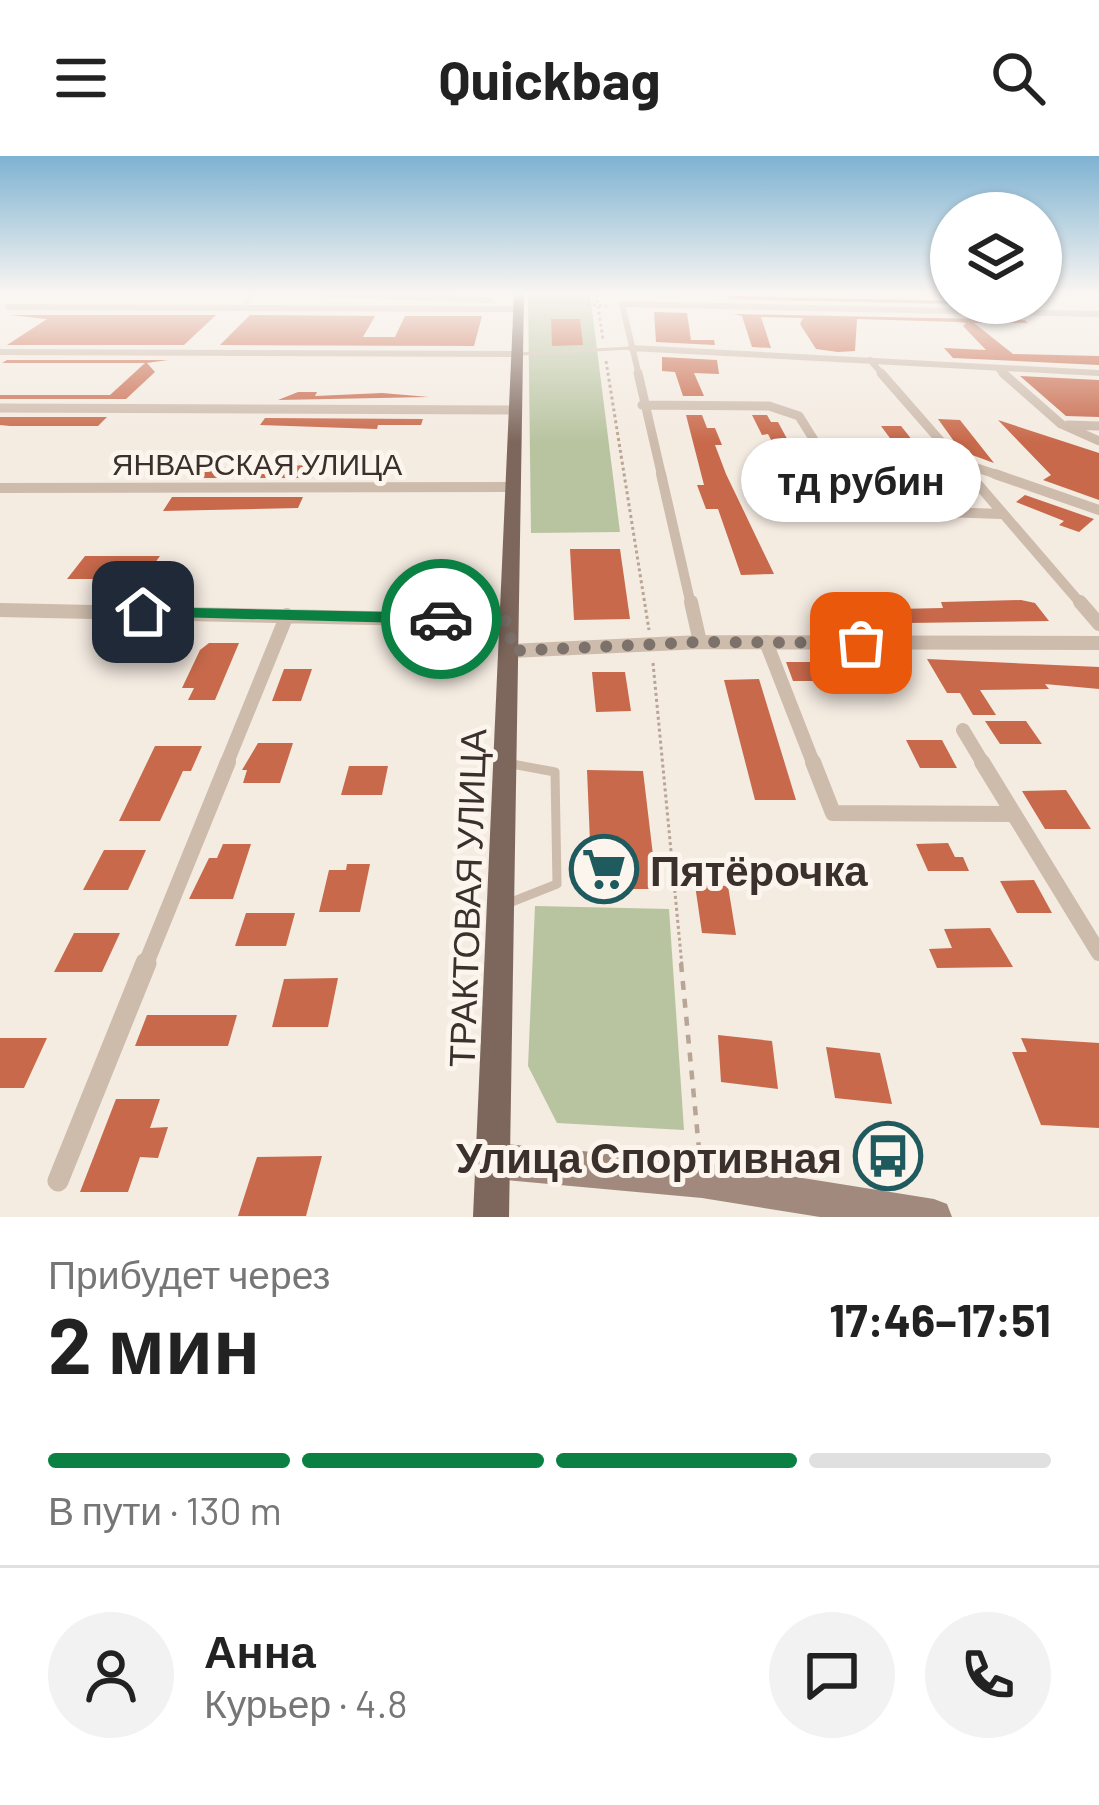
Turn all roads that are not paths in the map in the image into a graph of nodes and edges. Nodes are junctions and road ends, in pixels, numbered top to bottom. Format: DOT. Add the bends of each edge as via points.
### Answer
graph roads {
  1 [pos="518,344"];
  2 [pos="630,344"];
  3 [pos="631,348"];
  4 [pos="0,352"];
  5 [pos="518,354"];
  6 [pos="870,360"];
  7 [pos="997,368"];
  8 [pos="1099,373"];
  9 [pos="642,405"];
  10 [pos="0,408"];
  11 [pos="516,410"];
  12 [pos="1060,424"];
  13 [pos="1099,426"];
  14 [pos="1099,440"];
  15 [pos="960,462"];
  16 [pos="514,487"];
  17 [pos="0,488"];
  18 [pos="1099,510"];
  19 [pos="1002,514"];
  20 [pos="0,610"];
  21 [pos="287,615"];
  22 [pos="510,621"];
  23 [pos="1099,624"];
  24 [pos="700,642"];
  25 [pos="766,642"];
  26 [pos="1099,644"];
  27 [pos="511,651"];
  28 [pos="964,730"];
  29 [pos="504,762"];
  30 [pos="1013,814"];
  31 [pos="502,905"];
  32 [pos="1099,953"];
  33 [pos="493,1161"];
  34 [pos="58,1181"];
  35 [pos="491,1217"];
  36 [pos="934,1217"];
  1 -- 5 [label="main road, ТРАКТОВАЯ УЛИЦА"];
  2 -- 3 [label="street"];
  3 -- 5 [label="lane"];
  3 -- 6 [label="street"];
  3 -- 9 [label="street"];
  4 -- 5 [label="street"];
  5 -- 11 [label="main road, ТРАКТОВАЯ УЛИЦА"];
  6 -- 7 [label="street"];
  6 -- 15 [label="street"];
  7 -- 8 [label="street"];
  7 -- 12 [label="street"];
  9 -- 19 [label="street" via="769,406 799,416 856,509"];
  9 -- 24 [label="street"];
  10 -- 11 [label="street"];
  11 -- 16 [label="main road, ТРАКТОВАЯ УЛИЦА"];
  12 -- 13 [label="street"];
  12 -- 14 [label="street"];
  15 -- 18 [label="street"];
  15 -- 19 [label="street"];
  16 -- 17 [label="street, ЯНВАРСКАЯ УЛИЦА"];
  16 -- 22 [label="main road, ТРАКТОВАЯ УЛИЦА"];
  19 -- 23 [label="street"];
  20 -- 21 [label="street"];
  21 -- 22 [label="street"];
  21 -- 34 [label="street"];
  22 -- 27 [label="main road, ТРАКТОВАЯ УЛИЦА"];
  24 -- 25 [label="street"];
  24 -- 27 [label="street"];
  25 -- 26 [label="street"];
  25 -- 30 [label="street" via="833,813"];
  27 -- 29 [label="main road, ТРАКТОВАЯ УЛИЦА"];
  28 -- 30 [label="street"];
  29 -- 31 [label="main road, ТРАКТОВАЯ УЛИЦА"];
  29 -- 31 [label="lane" via="555,772 556,884"];
  30 -- 32 [label="street"];
  31 -- 33 [label="main road, ТРАКТОВАЯ УЛИЦА"];
  33 -- 35 [label="main road, ТРАКТОВАЯ УЛИЦА"];
  33 -- 36 [label="street" via="702,1180"];
}
